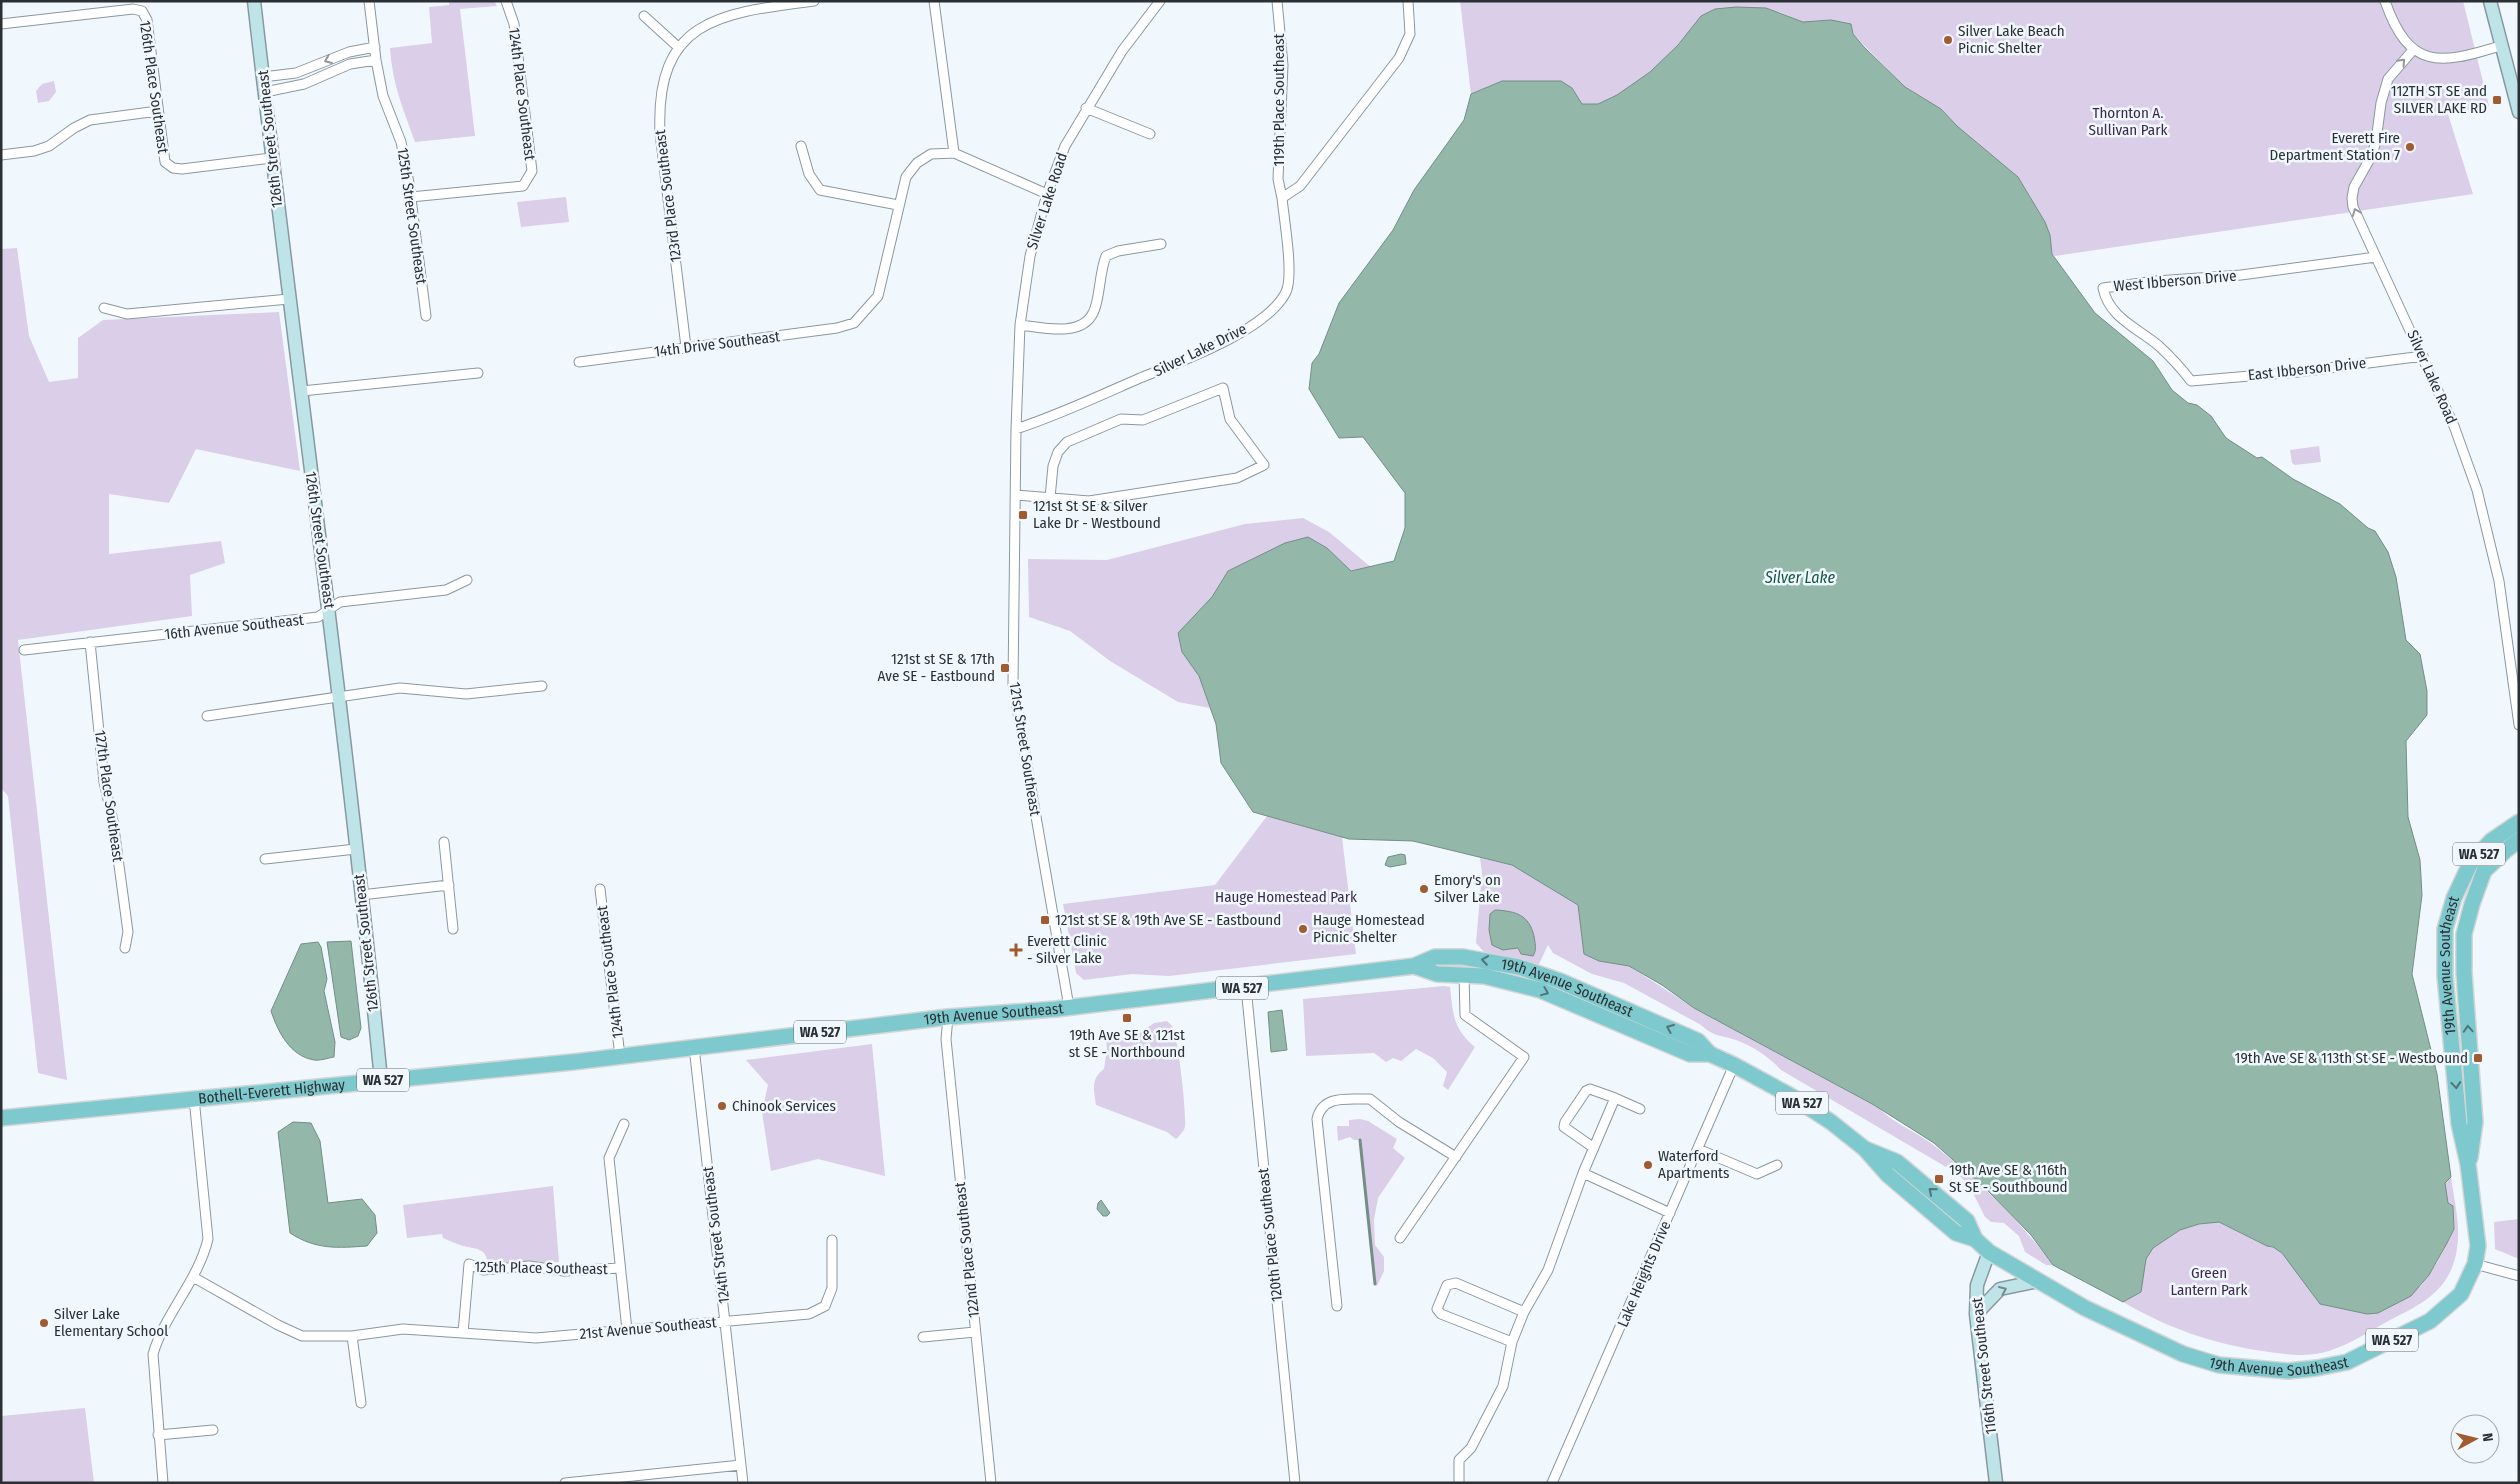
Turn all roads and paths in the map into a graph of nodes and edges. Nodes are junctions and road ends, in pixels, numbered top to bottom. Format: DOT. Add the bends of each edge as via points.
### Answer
graph roads {
  1 [pos="254,1"];
  2 [pos="369,1"];
  3 [pos="814,1"];
  4 [pos="934,1"];
  5 [pos="1160,1"];
  6 [pos="1277,1"];
  7 [pos="1408,1"];
  8 [pos="2385,1"];
  9 [pos="2490,1"];
  10 [pos="508,5"];
  11 [pos="644,16"];
  12 [pos="1,24"];
  13 [pos="678,46"];
  14 [pos="2500,46"];
  15 [pos="375,47"];
  16 [pos="2413,50"];
  17 [pos="376,60"];
  18 [pos="263,77"];
  19 [pos="265,92"];
  20 [pos="1086,108"];
  21 [pos="158,111"];
  22 [pos="2519,112"];
  23 [pos="1150,134"];
  24 [pos="801,146"];
  25 [pos="954,153"];
  26 [pos="1,155"];
  27 [pos="271,158"];
  28 [pos="1047,194"];
  29 [pos="411,197"];
  30 [pos="1282,198"];
  31 [pos="898,205"];
  32 [pos="1161,244"];
  33 [pos="2376,256"];
  34 [pos="289,299"];
  35 [pos="104,308"];
  36 [pos="426,316"];
  37 [pos="1020,325"];
  38 [pos="686,348"];
  39 [pos="2423,356"];
  40 [pos="579,362"];
  41 [pos="478,373"];
  42 [pos="2192,381"];
  43 [pos="302,391"];
  44 [pos="1016,429"];
  45 [pos="1016,495"];
  46 [pos="1050,498"];
  47 [pos="467,580"];
  48 [pos="330,610"];
  49 [pos="90,642"];
  50 [pos="24,650"];
  51 [pos="542,686"];
  52 [pos="338,696"];
  53 [pos="207,716"];
  54 [pos="2519,725"];
  55 [pos="2519,822"];
  56 [pos="2519,840"];
  57 [pos="444,842"];
  58 [pos="356,849"];
  59 [pos="265,859"];
  60 [pos="449,885"];
  61 [pos="600,889"];
  62 [pos="361,895"];
  63 [pos="453,929"];
  64 [pos="125,948"];
  65 [pos="1414,966"];
  66 [pos="1464,974"];
  67 [pos="1246,988"];
  68 [pos="1069,1007"];
  69 [pos="948,1017"];
  70 [pos="694,1046"];
  71 [pos="1710,1054"];
  72 [pos="620,1056"];
  73 [pos="573,1062"];
  74 [pos="1734,1065"];
  75 [pos="381,1080"];
  76 [pos="194,1098"];
  77 [pos="1616,1098"];
  78 [pos="1640,1109"];
  79 [pos="1,1118"];
  80 [pos="624,1124"];
  81 [pos="1594,1148"];
  82 [pos="1698,1149"];
  83 [pos="1456,1157"];
  84 [pos="2468,1164"];
  85 [pos="1777,1166"];
  86 [pos="1584,1173"];
  87 [pos="1670,1213"];
  88 [pos="1400,1238"];
  89 [pos="832,1240"];
  90 [pos="1989,1252"];
  91 [pos="2475,1264"];
  92 [pos="620,1268"];
  93 [pos="2519,1276"];
  94 [pos="193,1277"];
  95 [pos="2038,1281"];
  96 [pos="1337,1306"];
  97 [pos="1524,1312"];
  98 [pos="1976,1314"];
  99 [pos="726,1322"];
  100 [pos="627,1330"];
  101 [pos="975,1332"];
  102 [pos="463,1333"];
  103 [pos="352,1336"];
  104 [pos="922,1337"];
  105 [pos="1512,1342"];
  106 [pos="361,1403"];
  107 [pos="213,1430"];
  108 [pos="158,1435"];
  109 [pos="741,1465"];
  110 [pos="163,1483"];
  111 [pos="565,1483"];
  112 [pos="743,1483"];
  113 [pos="991,1483"];
  114 [pos="1295,1483"];
  115 [pos="1460,1483"];
  116 [pos="1552,1483"];
  117 [pos="1996,1483"];
  1 -- 18 [label="street, 126th Street Southeast"];
  2 -- 15 [label="street, 125th Street Southeast"];
  3 -- 13 [label="street" via="765,7 729,16 695,32"];
  4 -- 25 [label="street"];
  5 -- 20 [label="street, Silver Lake Road" via="1122,51"];
  6 -- 30 [label="street, 119th Place Southeast" via="1282,65 1278,179"];
  7 -- 30 [label="street" via="1410,34 1399,58 1300,186"];
  8 -- 16 [label="street" via="2395,27"];
  9 -- 14 [label="street"];
  10 -- 29 [label="street, 124th Place Southeast" via="514,24 532,170 529,179 523,186"];
  11 -- 13 [label="street"];
  12 -- 21 [label="street, 126th Place Southeast" via="133,9 142,11 147,20"];
  13 -- 38 [label="street, 123rd Place Southeast" via="663,79 659,109"];
  14 -- 16 [label="street" via="2446,60 2429,58"];
  14 -- 22 [label="street"];
  15 -- 17 [label="street, 125th Street Southeast"];
  15 -- 18 [label="street, one-way" via="344,54 296,73"];
  33 -- 16 [label="street, Silver Lake Road, one-way" via="2353,207 2354,187 2376,141 2388,79"];
  17 -- 19 [label="street" via="350,64 304,84"];
  17 -- 29 [label="street, 125th Street Southeast" via="383,96 402,142"];
  18 -- 19 [label="street, 126th Street Southeast"];
  19 -- 27 [label="street, 126th Street Southeast"];
  20 -- 23 [label="street"];
  20 -- 28 [label="street, Silver Lake Road" via="1065,146"];
  21 -- 26 [label="street" via="90,120 50,146"];
  21 -- 27 [label="street, 126th Place Southeast" via="165,162 172,168"];
  24 -- 31 [label="street" via="809,174 820,190"];
  25 -- 28 [label="street"];
  25 -- 31 [label="street" via="931,154 918,163 906,177"];
  27 -- 34 [label="street, 126th Street Southeast"];
  28 -- 37 [label="street, Silver Lake Road" via="1030,256"];
  29 -- 36 [label="street, 125th Street Southeast"];
  30 -- 44 [label="street, Silver Lake Drive" via="1289,277 1287,291 1280,302 1228,340 1049,418"];
  31 -- 38 [label="street, 14th Drive Southeast" via="878,296 854,323"];
  32 -- 37 [label="street" via="1106,256 1093,314 1086,322 1065,329"];
  33 -- 39 [label="street, Silver Lake Road"];
  33 -- 42 [label="street, West Ibberson Drive" via="2241,275 2103,288 2105,299 2115,313 2158,345"];
  34 -- 35 [label="street" via="127,314"];
  34 -- 43 [label="street, 126th Street Southeast"];
  37 -- 44 [label="street, Silver Lake Road"];
  38 -- 40 [label="street, 14th Drive Southeast"];
  39 -- 42 [label="street, East Ibberson Drive"];
  39 -- 54 [label="street, Silver Lake Road" via="2454,426 2489,534 2499,580"];
  41 -- 43 [label="street"];
  43 -- 48 [label="street, 126th Street Southeast"];
  44 -- 45 [label="street, 121st Street Southeast"];
  45 -- 46 [label="street"];
  45 -- 68 [label="street, 121st Street Southeast" via="1013,684"];
  46 -- 46 [label="street" via="1088,500 1237,478 1264,465 1230,419 1223,388 1143,420 1121,418 1067,442 1058,452 1053,466"];
  47 -- 48 [label="street, 16th Avenue Southeast" via="446,590 340,602"];
  48 -- 49 [label="street, 16th Avenue Southeast" via="318,617"];
  48 -- 52 [label="street, 126th Street Southeast"];
  49 -- 50 [label="street, 16th Avenue Southeast"];
  49 -- 64 [label="street, 127th Place Southeast" via="104,782 113,821 128,932"];
  51 -- 52 [label="street" via="466,694 400,688"];
  52 -- 53 [label="street"];
  52 -- 58 [label="street, 126th Street Southeast"];
  55 -- 84 [label="main road, 19th Avenue Southeast / WA 527, one-way" via="2491,841 2470,864 2454,898 2445,929 2445,976 2459,1124"];
  84 -- 56 [label="main road, 19th Avenue Southeast / WA 527, one-way" via="2475,1122 2464,934 2484,872"];
  57 -- 60 [label="street"];
  58 -- 59 [label="street"];
  58 -- 62 [label="street, 126th Street Southeast"];
  60 -- 62 [label="street"];
  60 -- 63 [label="street"];
  61 -- 72 [label="street, 124th Place Southeast"];
  62 -- 75 [label="street, 126th Street Southeast"];
  65 -- 66 [label="main road, 19th Avenue Southeast / WA 527" via="1437,974"];
  65 -- 67 [label="main road, 19th Avenue Southeast / WA 527"];
  71 -- 65 [label="main road, 19th Avenue Southeast / WA 527, one-way" via="1698,1041 1560,981 1519,967 1463,957 1435,958"];
  66 -- 71 [label="main road, 19th Avenue Southeast / WA 527, one-way" via="1510,980 1690,1054"];
  66 -- 83 [label="street" via="1465,1015 1524,1058"];
  67 -- 68 [label="main road, 19th Avenue Southeast / WA 527"];
  67 -- 114 [label="street, 120th Place Southeast"];
  68 -- 69 [label="main road, 19th Avenue Southeast / WA 527"];
  69 -- 70 [label="main road, 19th Avenue Southeast / WA 527"];
  69 -- 101 [label="street, 122nd Place Southeast" via="946,1038"];
  70 -- 72 [label="main road, 19th Avenue Southeast / WA 527"];
  70 -- 99 [label="street, 124th Street Southeast"];
  71 -- 74 [label="main road, 19th Avenue Southeast / WA 527"];
  72 -- 73 [label="main road, 19th Avenue Southeast / WA 527"];
  73 -- 75 [label="main road, Bothell-Everett Highway / WA 527"];
  74 -- 82 [label="street, Lake Heights Drive"];
  74 -- 90 [label="main road, 19th Avenue Southeast / WA 527" via="1831,1122 1956,1233 1975,1239"];
  75 -- 76 [label="main road, Bothell-Everett Highway / WA 527"];
  76 -- 79 [label="main road, Bothell-Everett Highway / WA 527"];
  76 -- 94 [label="street" via="208,1239 204,1256"];
  77 -- 78 [label="street"];
  77 -- 81 [label="street"];
  77 -- 81 [label="street" via="1593,1089 1586,1090 1565,1122 1567,1132"];
  80 -- 92 [label="street" via="609,1158"];
  81 -- 86 [label="street"];
  82 -- 85 [label="street" via="1757,1174"];
  82 -- 87 [label="street, Lake Heights Drive"];
  83 -- 88 [label="street"];
  83 -- 96 [label="street" via="1399,1122 1370,1099 1327,1102 1320,1109 1317,1119"];
  84 -- 91 [label="main road, 19th Avenue Southeast / WA 527" via="2478,1233"];
  86 -- 87 [label="street"];
  86 -- 97 [label="street" via="1548,1270"];
  87 -- 116 [label="street, Lake Heights Drive"];
  89 -- 99 [label="street, 21st Avenue Southeast" via="832,1288 825,1306 809,1314"];
  90 -- 95 [label="main road, 19th Avenue Southeast / WA 527"];
  90 -- 98 [label="street, 116th Street Southeast" via="1976,1284"];
  91 -- 93 [label="street"];
  91 -- 95 [label="main road, 19th Avenue Southeast / WA 527" via="2461,1294 2430,1321 2347,1362 2288,1371 2219,1365 2184,1354 2085,1308"];
  92 -- 100 [label="street"];
  92 -- 102 [label="street, 125th Place Southeast" via="564,1271 530,1266 483,1270 469,1264"];
  94 -- 103 [label="street, 21st Avenue Southeast" via="302,1336"];
  94 -- 108 [label="street" via="158,1338 153,1354"];
  98 -- 95 [label="street, one-way" via="2000,1289"];
  97 -- 105 [label="street"];
  97 -- 105 [label="street" via="1456,1283 1447,1286 1438,1303 1441,1314"];
  98 -- 117 [label="street, 116th Street Southeast"];
  99 -- 100 [label="street, 21st Avenue Southeast"];
  99 -- 109 [label="street, 124th Street Southeast"];
  100 -- 102 [label="street, 21st Avenue Southeast" via="536,1338"];
  101 -- 104 [label="street"];
  101 -- 113 [label="street, 122nd Place Southeast"];
  102 -- 103 [label="street, 21st Avenue Southeast" via="403,1329"];
  103 -- 106 [label="street"];
  105 -- 115 [label="street" via="1502,1386 1471,1448 1459,1460"];
  107 -- 108 [label="street"];
  108 -- 110 [label="street"];
  109 -- 111 [label="street"];
  109 -- 112 [label="street, 124th Street Southeast"];
}
